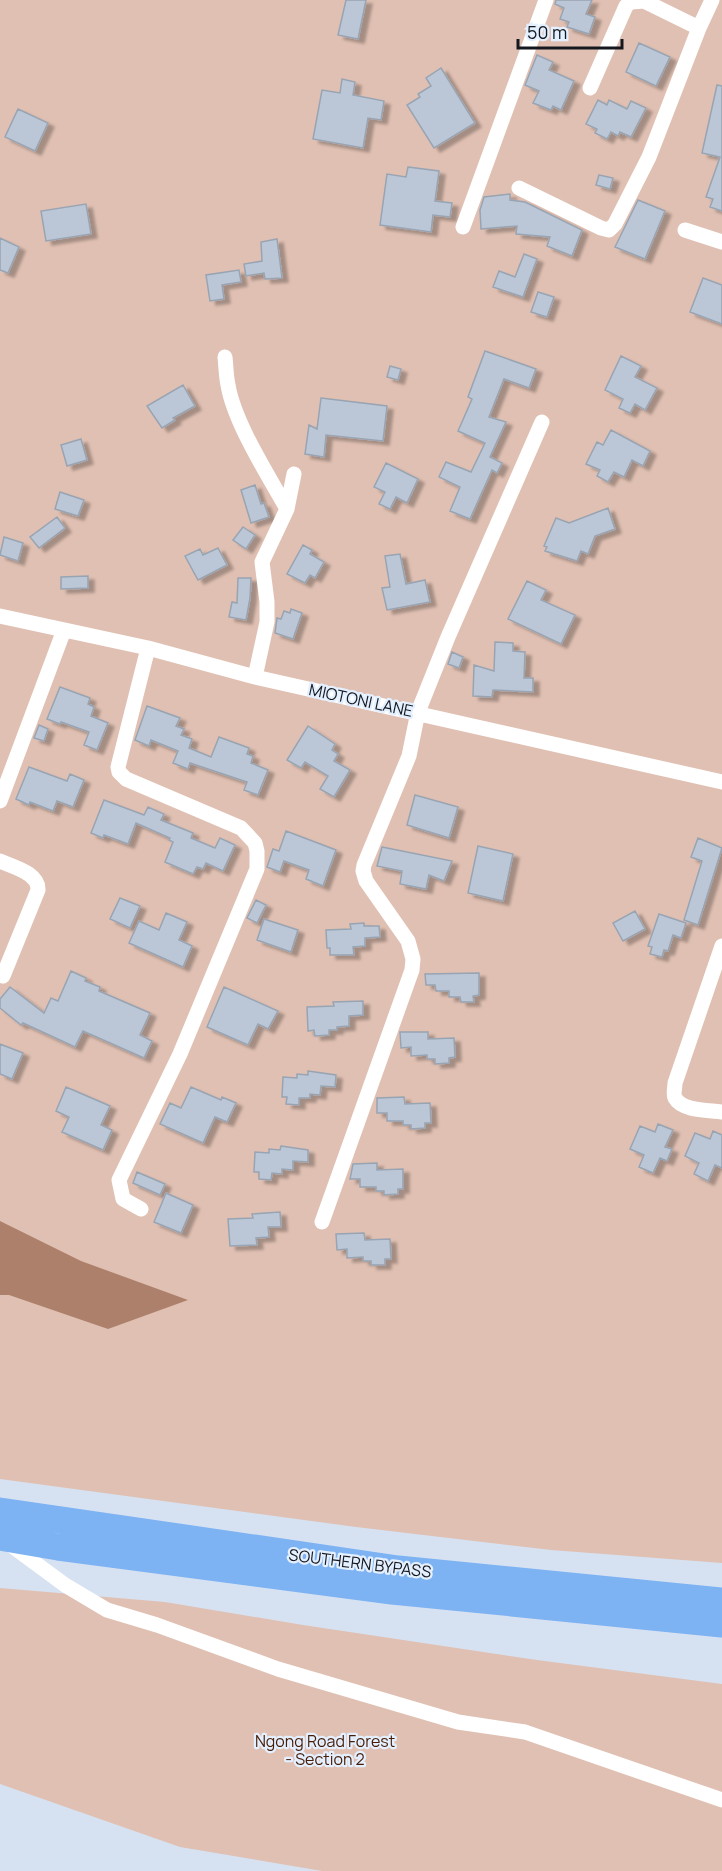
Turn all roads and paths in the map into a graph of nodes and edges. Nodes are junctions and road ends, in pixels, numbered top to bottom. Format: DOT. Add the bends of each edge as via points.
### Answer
graph roads {
  1 [pos="546,0"];
  2 [pos="712,0"];
  3 [pos="699,28"];
  4 [pos="590,88"];
  5 [pos="519,188"];
  6 [pos="463,227"];
  7 [pos="685,230"];
  8 [pos="722,242"];
  9 [pos="225,357"];
  10 [pos="542,422"];
  11 [pos="294,474"];
  12 [pos="287,509"];
  13 [pos="0,616"];
  14 [pos="64,630"];
  15 [pos="148,648"];
  16 [pos="255,677"];
  17 [pos="418,712"];
  18 [pos="722,782"];
  19 [pos="0,801"];
  20 [pos="0,861"];
  21 [pos="722,946"];
  22 [pos="3,976"];
  23 [pos="722,1112"];
  24 [pos="141,1209"];
  25 [pos="322,1222"];
  26 [pos="0,1511"];
  27 [pos="0,1538"];
  28 [pos="722,1601"];
  29 [pos="722,1624"];
  30 [pos="722,1800"];
  1 -- 6 [label="street"];
  2 -- 3 [label="street"];
  3 -- 4 [label="street" via="644,1 631,2"];
  3 -- 5 [label="street" via="649,157 609,230"];
  7 -- 8 [label="street"];
  9 -- 12 [label="street" via="228,387 238,415"];
  10 -- 17 [label="street"];
  11 -- 12 [label="street"];
  12 -- 16 [label="street" via="262,562 267,622"];
  13 -- 14 [label="street, MIOTONI LANE"];
  14 -- 15 [label="street, MIOTONI LANE"];
  14 -- 19 [label="street"];
  15 -- 16 [label="street, MIOTONI LANE"];
  15 -- 24 [label="street" via="119,772 126,779 241,828 255,843 258,861 180,1054 119,1180 123,1199"];
  16 -- 17 [label="street, MIOTONI LANE"];
  17 -- 18 [label="street, MIOTONI LANE"];
  17 -- 25 [label="street" via="409,756 363,871 408,941 412,970"];
  20 -- 22 [label="street" via="36,878 39,885"];
  21 -- 23 [label="street" via="674,1093 681,1104 691,1108"];
  26 -- 28 [label="highway, SOUTHERN BYPASS" via="398,1569"];
  27 -- 29 [label="highway, SOUTHERN BYPASS" via="392,1591"];
  27 -- 30 [label="street" via="107,1610 278,1669 458,1722 525,1732"];
}
